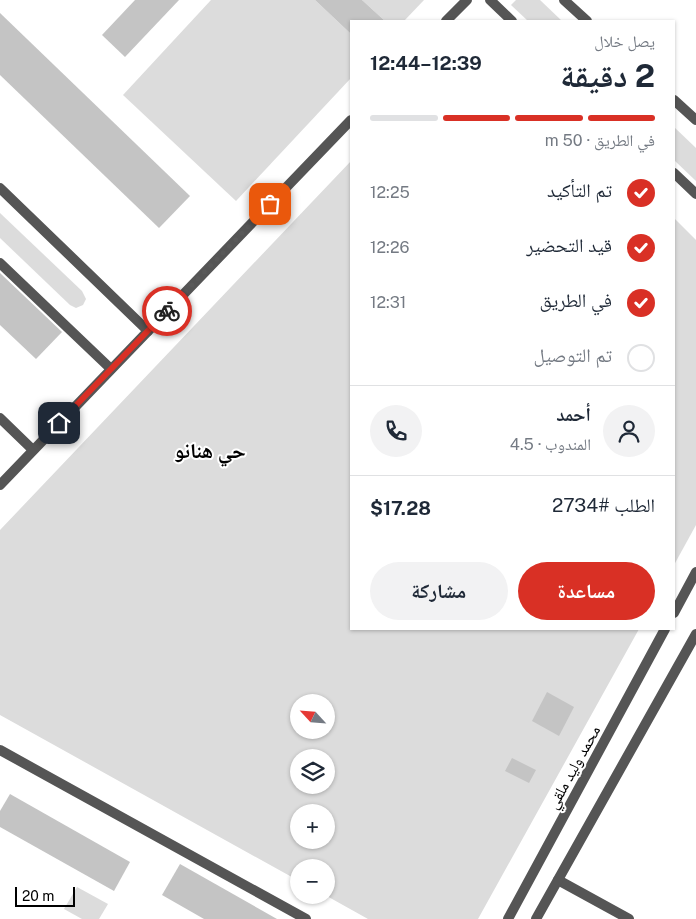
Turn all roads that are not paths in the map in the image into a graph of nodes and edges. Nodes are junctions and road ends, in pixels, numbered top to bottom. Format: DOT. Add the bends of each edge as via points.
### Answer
graph roads {
  1 [pos="467,0"];
  2 [pos="490,0"];
  3 [pos="564,0"];
  4 [pos="447,20"];
  5 [pos="511,20"];
  6 [pos="586,20"];
  7 [pos="675,101"];
  8 [pos="696,120"];
  9 [pos="350,121"];
  10 [pos="675,174"];
  11 [pos="0,188"];
  12 [pos="696,194"];
  13 [pos="0,263"];
  14 [pos="148,331"];
  15 [pos="111,369"];
  16 [pos="0,418"];
  17 [pos="33,450"];
  18 [pos="0,484"];
  19 [pos="696,572"];
  20 [pos="675,611"];
  21 [pos="664,630"];
  22 [pos="696,634"];
  23 [pos="0,750"];
  24 [pos="558,880"];
  25 [pos="306,919"];
  26 [pos="508,919"];
  27 [pos="536,919"];
  28 [pos="629,919"];
  1 -- 4 [label="street"];
  2 -- 5 [label="street"];
  3 -- 6 [label="street"];
  7 -- 8 [label="street"];
  9 -- 14 [label="street"];
  10 -- 12 [label="street"];
  11 -- 14 [label="street"];
  13 -- 15 [label="street"];
  14 -- 15 [label="street"];
  15 -- 17 [label="street"];
  16 -- 17 [label="street"];
  17 -- 18 [label="street"];
  19 -- 20 [label="street"];
  21 -- 26 [label="street, محمد وليد ملقي"];
  22 -- 24 [label="street"];
  23 -- 25 [label="street"];
  24 -- 27 [label="street"];
  24 -- 28 [label="street"];
}
